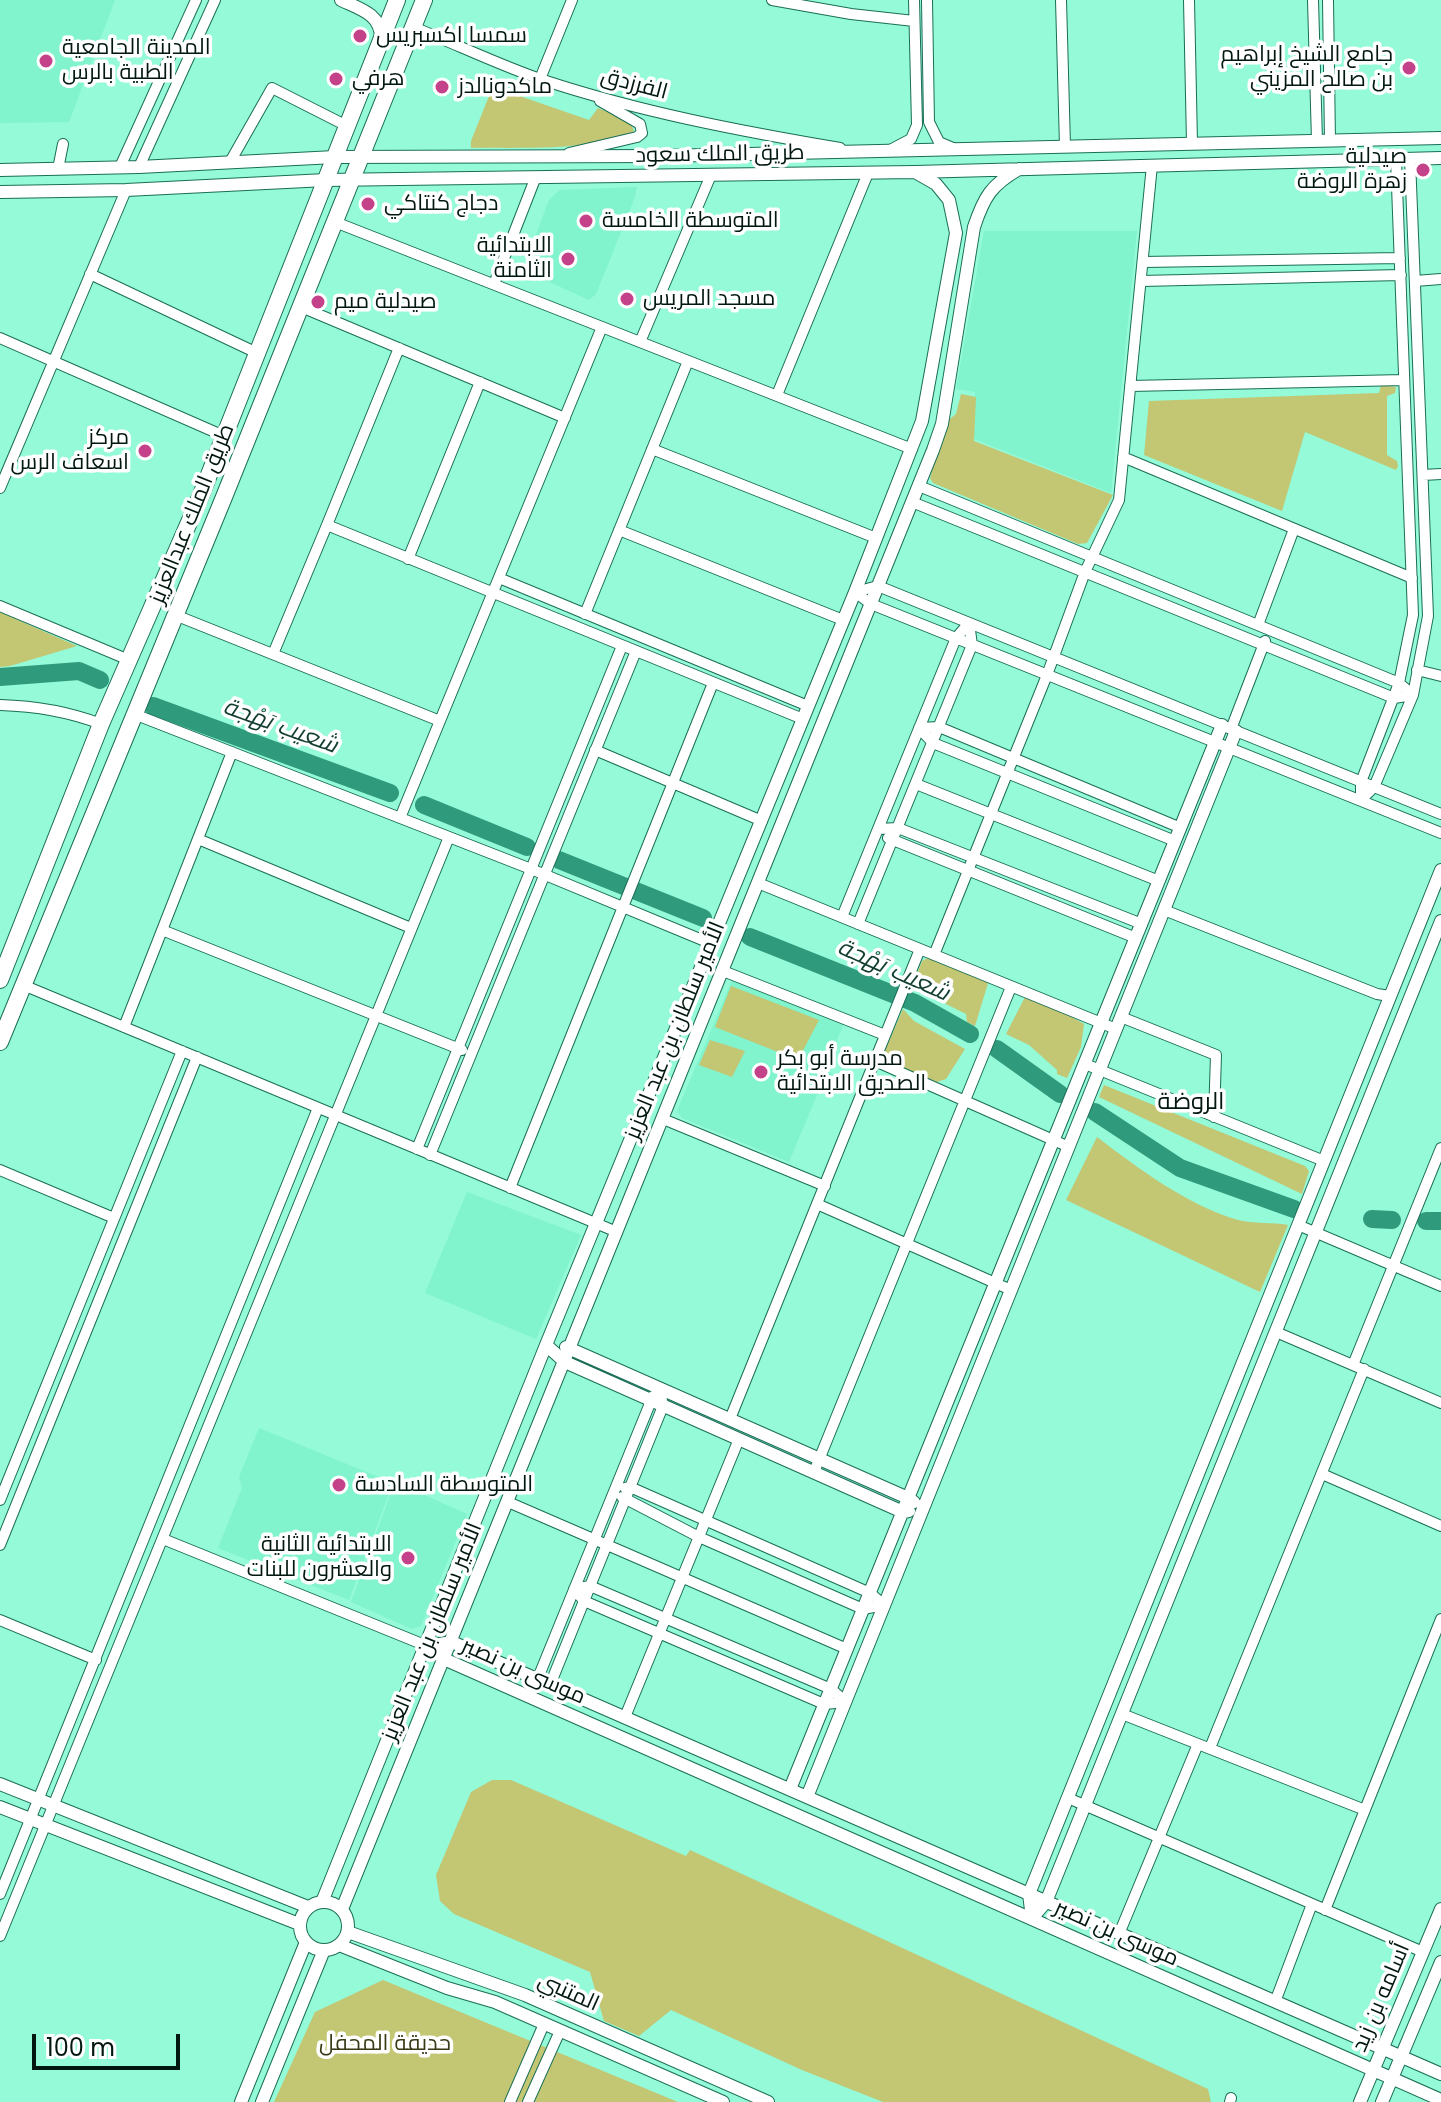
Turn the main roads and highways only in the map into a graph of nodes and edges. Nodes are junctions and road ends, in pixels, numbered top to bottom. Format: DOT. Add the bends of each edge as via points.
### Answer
graph roads {
  1 [pos="397,0"];
  2 [pos="424,0"];
  3 [pos="4,962"];
  4 [pos="0,980"];
  5 [pos="0,1042"];
  1 -- 3 [label="highway, طريق الملك عبدالعزيز" via="224,436"];
  2 -- 5 [label="highway, طريق الملك عبدالعزيز"];
  3 -- 4 [label="highway, طريق الملك عبدالعزيز"];
}
